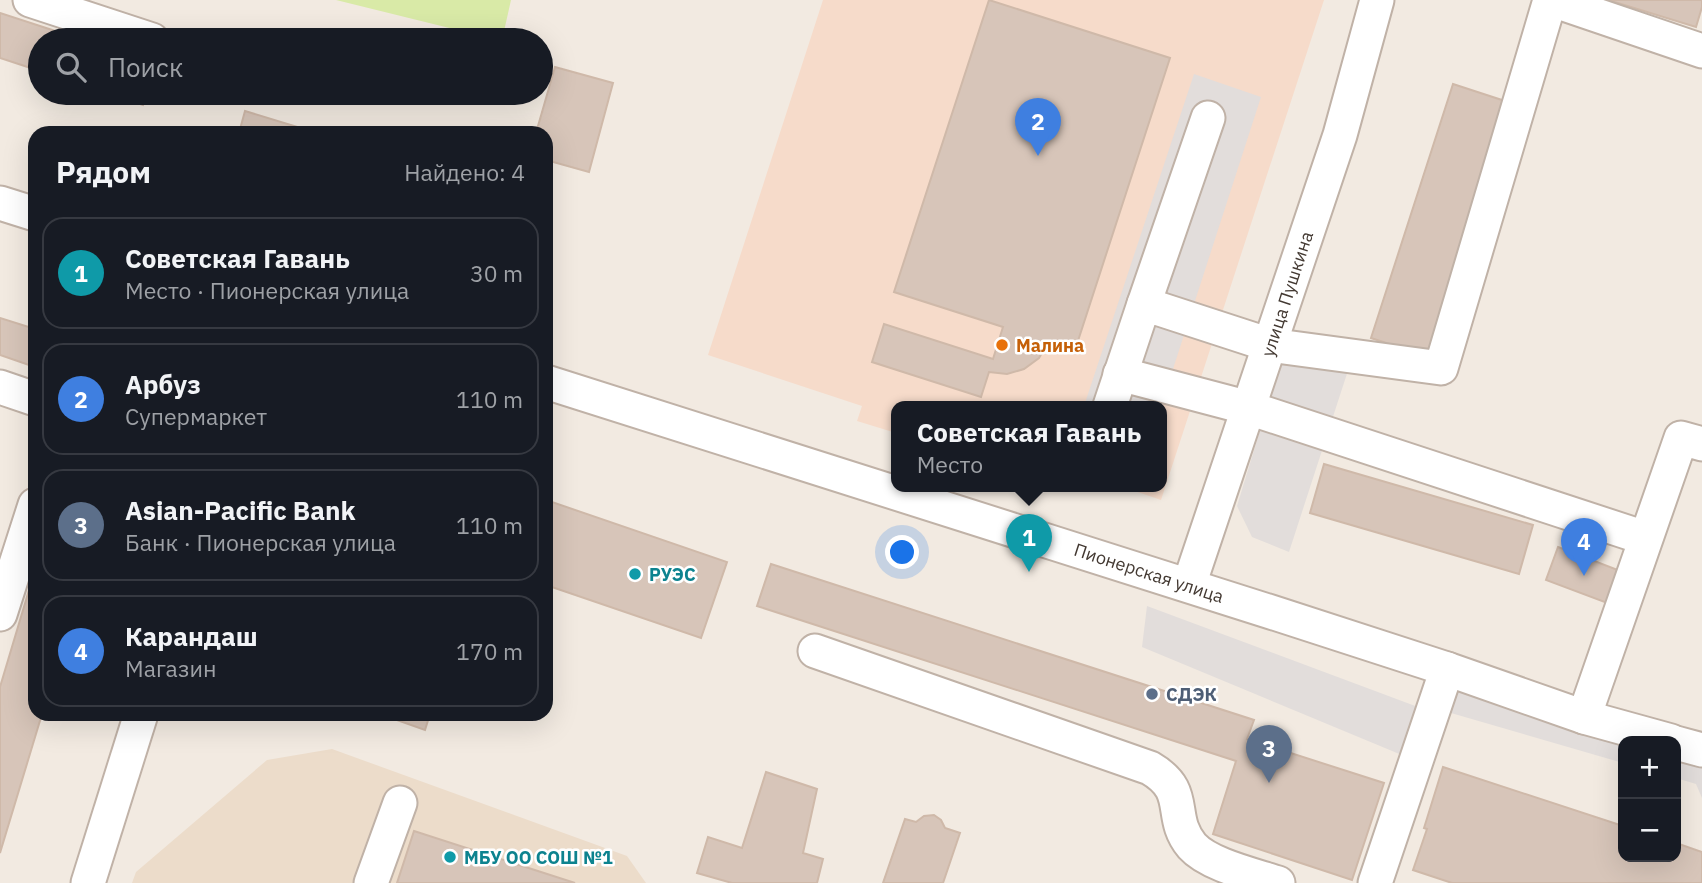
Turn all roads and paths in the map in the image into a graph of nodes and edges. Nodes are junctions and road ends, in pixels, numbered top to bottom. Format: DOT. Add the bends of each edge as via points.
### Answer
graph roads {
  1 [pos="30,0"];
  2 [pos="1377,0"];
  3 [pos="1551,0"];
  4 [pos="115,28"];
  5 [pos="1702,51"];
  6 [pos="1208,118"];
  7 [pos="0,203"];
  8 [pos="28,212"];
  9 [pos="1144,304"];
  10 [pos="1270,345"];
  11 [pos="1120,374"];
  12 [pos="553,384"];
  13 [pos="0,387"];
  14 [pos="28,397"];
  15 [pos="1112,401"];
  16 [pos="1249,408"];
  17 [pos="1702,444"];
  18 [pos="891,491"];
  19 [pos="894,492"];
  20 [pos="28,527"];
  21 [pos="1645,538"];
  22 [pos="1189,585"];
  23 [pos="0,614"];
  24 [pos="815,651"];
  25 [pos="1447,669"];
  26 [pos="1584,717"];
  27 [pos="139,721"];
  28 [pos="1652,736"];
  29 [pos="1681,744"];
  30 [pos="1702,750"];
  31 [pos="400,803"];
  32 [pos="88,883"];
  33 [pos="371,883"];
  34 [pos="1278,883"];
  35 [pos="1375,883"];
  1 -- 4 [label="street"];
  2 -- 10 [label="street, улица Пушкина" via="1340,135"];
  3 -- 5 [label="street"];
  3 -- 10 [label="street" via="1441,368"];
  6 -- 9 [label="street"];
  7 -- 8 [label="street"];
  9 -- 10 [label="street"];
  9 -- 11 [label="street"];
  10 -- 16 [label="street, улица Пушкина"];
  11 -- 15 [label="street"];
  11 -- 16 [label="street"];
  12 -- 18 [label="street, Пионерская улица"];
  13 -- 14 [label="street"];
  16 -- 21 [label="street"];
  16 -- 22 [label="street, улица Пушкина"];
  17 -- 21 [label="street" via="1681,438"];
  19 -- 22 [label="street, Пионерская улица"];
  20 -- 23 [label="street"];
  21 -- 26 [label="street"];
  22 -- 25 [label="street, Пионерская улица"];
  24 -- 34 [label="street" via="1150,768 1167,778 1181,830 1194,848 1211,859"];
  25 -- 26 [label="street, Пионерская улица"];
  25 -- 35 [label="street"];
  26 -- 28 [label="street, Пионерская улица"];
  27 -- 32 [label="street"];
  29 -- 30 [label="street, Пионерская улица"];
  31 -- 33 [label="street"];
}
